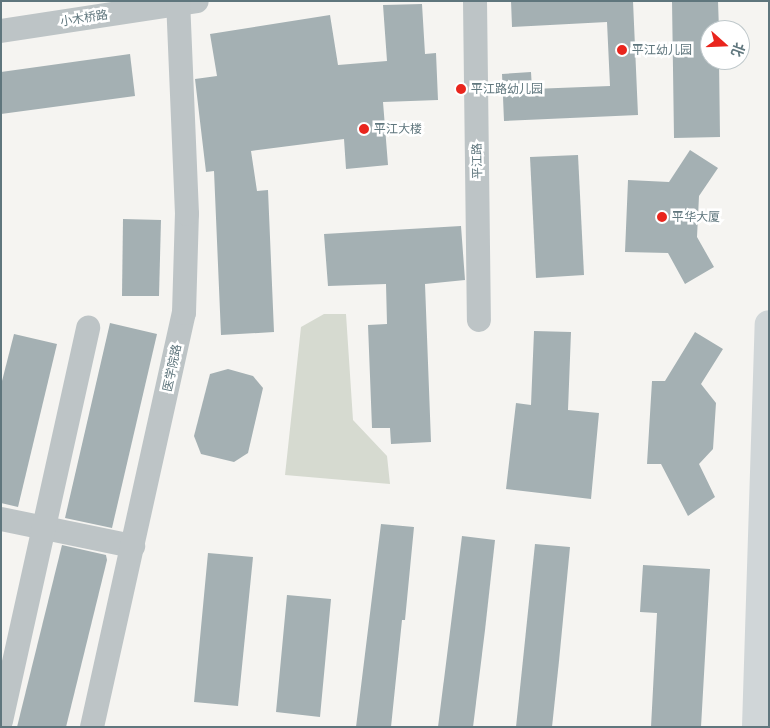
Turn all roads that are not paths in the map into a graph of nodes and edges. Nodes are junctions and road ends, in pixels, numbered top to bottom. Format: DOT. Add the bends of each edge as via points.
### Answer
graph roads {
  1 [pos="475,1"];
  2 [pos="185,2"];
  3 [pos="1,31"];
  4 [pos="480,320"];
  5 [pos="769,324"];
  6 [pos="88,328"];
  7 [pos="1,520"];
  8 [pos="45,528"];
  9 [pos="133,546"];
  10 [pos="1,721"];
  11 [pos="92,727"];
  12 [pos="756,727"];
  1 -- 4 [label="street, 平江路"];
  2 -- 3 [label="street, 小木桥路"];
  2 -- 9 [label="street, 医学院路" via="187,214 184,313"];
  5 -- 12 [label="main road"];
  6 -- 8 [label="street"];
  7 -- 8 [label="street"];
  8 -- 9 [label="street"];
  8 -- 10 [label="street"];
  9 -- 11 [label="street, 医学院路"];
}
